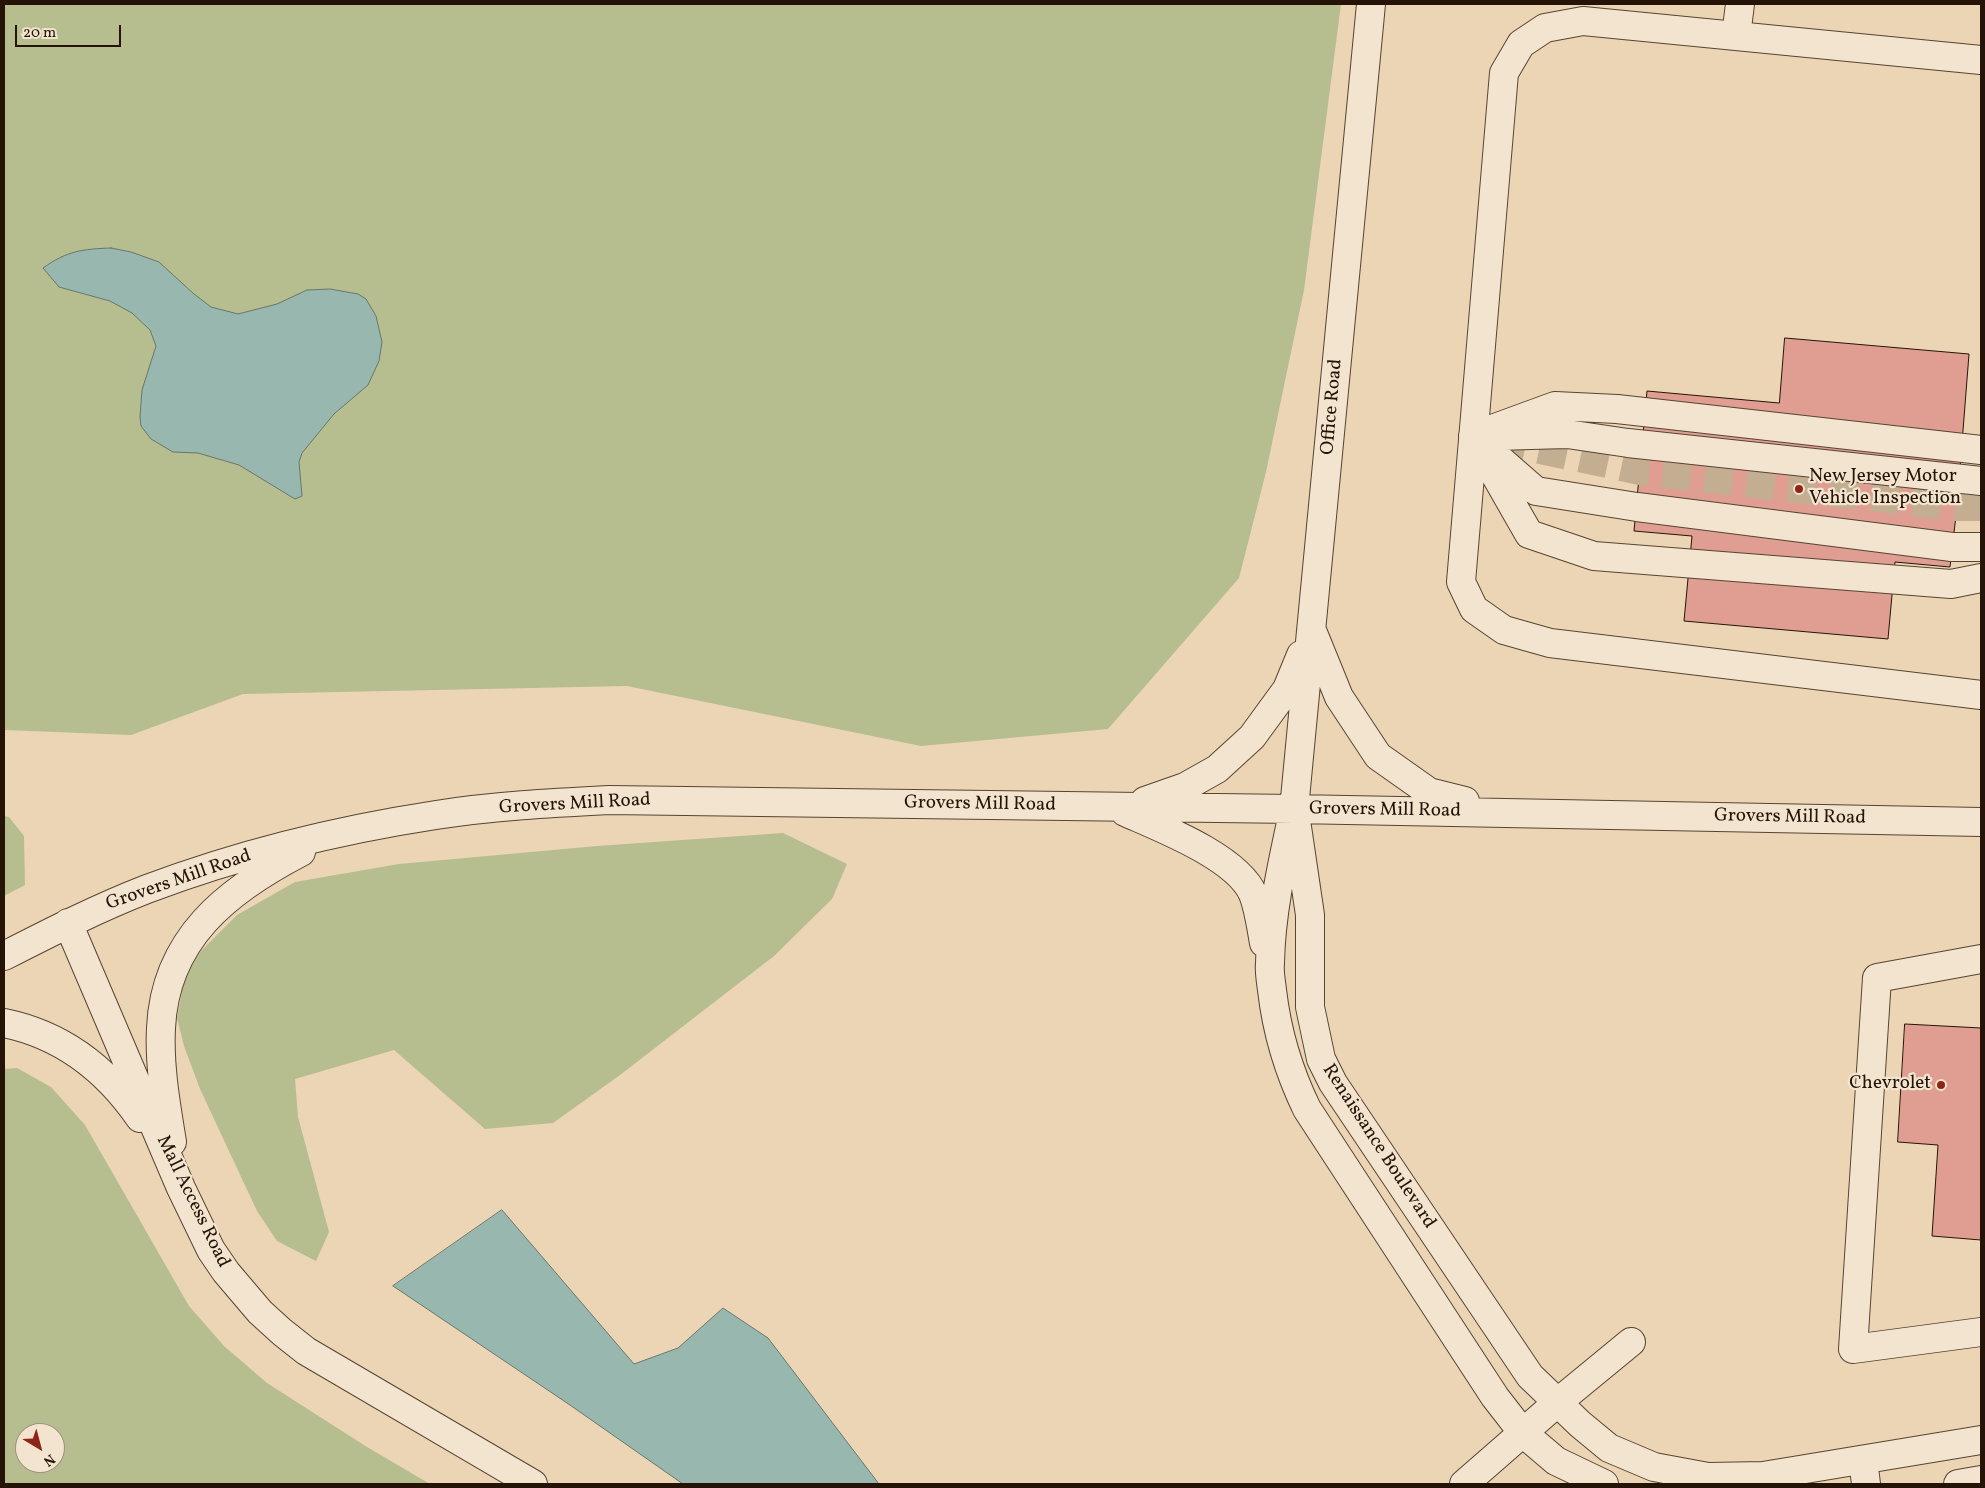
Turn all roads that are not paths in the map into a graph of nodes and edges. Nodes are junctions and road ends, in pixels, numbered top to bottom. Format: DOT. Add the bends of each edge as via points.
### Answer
graph roads {
  1 [pos="1371,4"];
  2 [pos="1740,4"];
  3 [pos="1736,36"];
  4 [pos="1981,60"];
  5 [pos="1474,436"];
  6 [pos="1981,450"];
  7 [pos="1981,481"];
  8 [pos="1981,547"];
  9 [pos="1981,578"];
  10 [pos="1312,629"];
  11 [pos="1981,695"];
  12 [pos="1121,807"];
  13 [pos="1294,809"];
  14 [pos="1515,813"];
  15 [pos="1981,822"];
  16 [pos="338,833"];
  17 [pos="68,924"];
  18 [pos="4,956"];
  19 [pos="1981,959"];
  20 [pos="1270,964"];
  21 [pos="4,1023"];
  22 [pos="181,1188"];
  23 [pos="1981,1332"];
  24 [pos="1631,1342"];
  25 [pos="1558,1402"];
  26 [pos="1523,1433"];
  27 [pos="1981,1440"];
  28 [pos="1864,1472"];
  29 [pos="1981,1480"];
  30 [pos="533,1484"];
  31 [pos="1464,1484"];
  32 [pos="1604,1484"];
  33 [pos="1958,1484"];
  1 -- 10 [label="street, Office Road"];
  2 -- 3 [label="street"];
  3 -- 4 [label="street"];
  3 -- 5 [label="street" via="1583,21 1545,28 1521,44 1504,73"];
  5 -- 6 [label="street" via="1555,406 1617,409"];
  5 -- 7 [label="street" via="1567,434"];
  5 -- 8 [label="street" via="1536,491 1952,547"];
  5 -- 9 [label="street" via="1529,534 1594,556 1951,584"];
  5 -- 11 [label="street" via="1461,582 1474,609 1504,630 1550,643"];
  10 -- 12 [label="street" via="1287,689 1252,737 1216,770 1185,787"];
  10 -- 13 [label="street, Office Road"];
  10 -- 14 [label="street" via="1340,697 1378,756 1429,792"];
  12 -- 13 [label="street, Grovers Mill Road"];
  12 -- 16 [label="street, Grovers Mill Road" via="609,800 510,806 436,815"];
  12 -- 20 [label="street" via="1226,863 1241,876 1253,894"];
  13 -- 14 [label="street, Grovers Mill Road"];
  13 -- 20 [label="street, Renaissance Boulevard" via="1276,893"];
  13 -- 25 [label="street, Renaissance Boulevard" via="1310,915 1310,1006 1321,1059 1333,1083 1530,1376"];
  14 -- 15 [label="street, Grovers Mill Road"];
  16 -- 17 [label="street, Grovers Mill Road" via="242,858 148,889"];
  16 -- 22 [label="street" via="281,863 228,898 201,924 175,967 164,1003 161,1053 167,1114"];
  17 -- 18 [label="street, Grovers Mill Road"];
  17 -- 22 [label="street, Mall Access Road"];
  19 -- 23 [label="street" via="1877,978 1853,1350"];
  20 -- 26 [label="street, Renaissance Boulevard" via="1281,1042 1307,1109 1495,1397"];
  21 -- 22 [label="street" via="53,1039 101,1071 141,1121"];
  22 -- 30 [label="street, Mall Access Road" via="211,1250 226,1272 282,1332 306,1351"];
  24 -- 25 [label="street"];
  25 -- 26 [label="street"];
  25 -- 28 [label="street, Renaissance Boulevard" via="1609,1448 1654,1466 1708,1478"];
  26 -- 31 [label="street"];
  26 -- 32 [label="street, Renaissance Boulevard" via="1556,1461"];
  27 -- 28 [label="street, Renaissance Boulevard"];
  29 -- 33 [label="street"];
}
